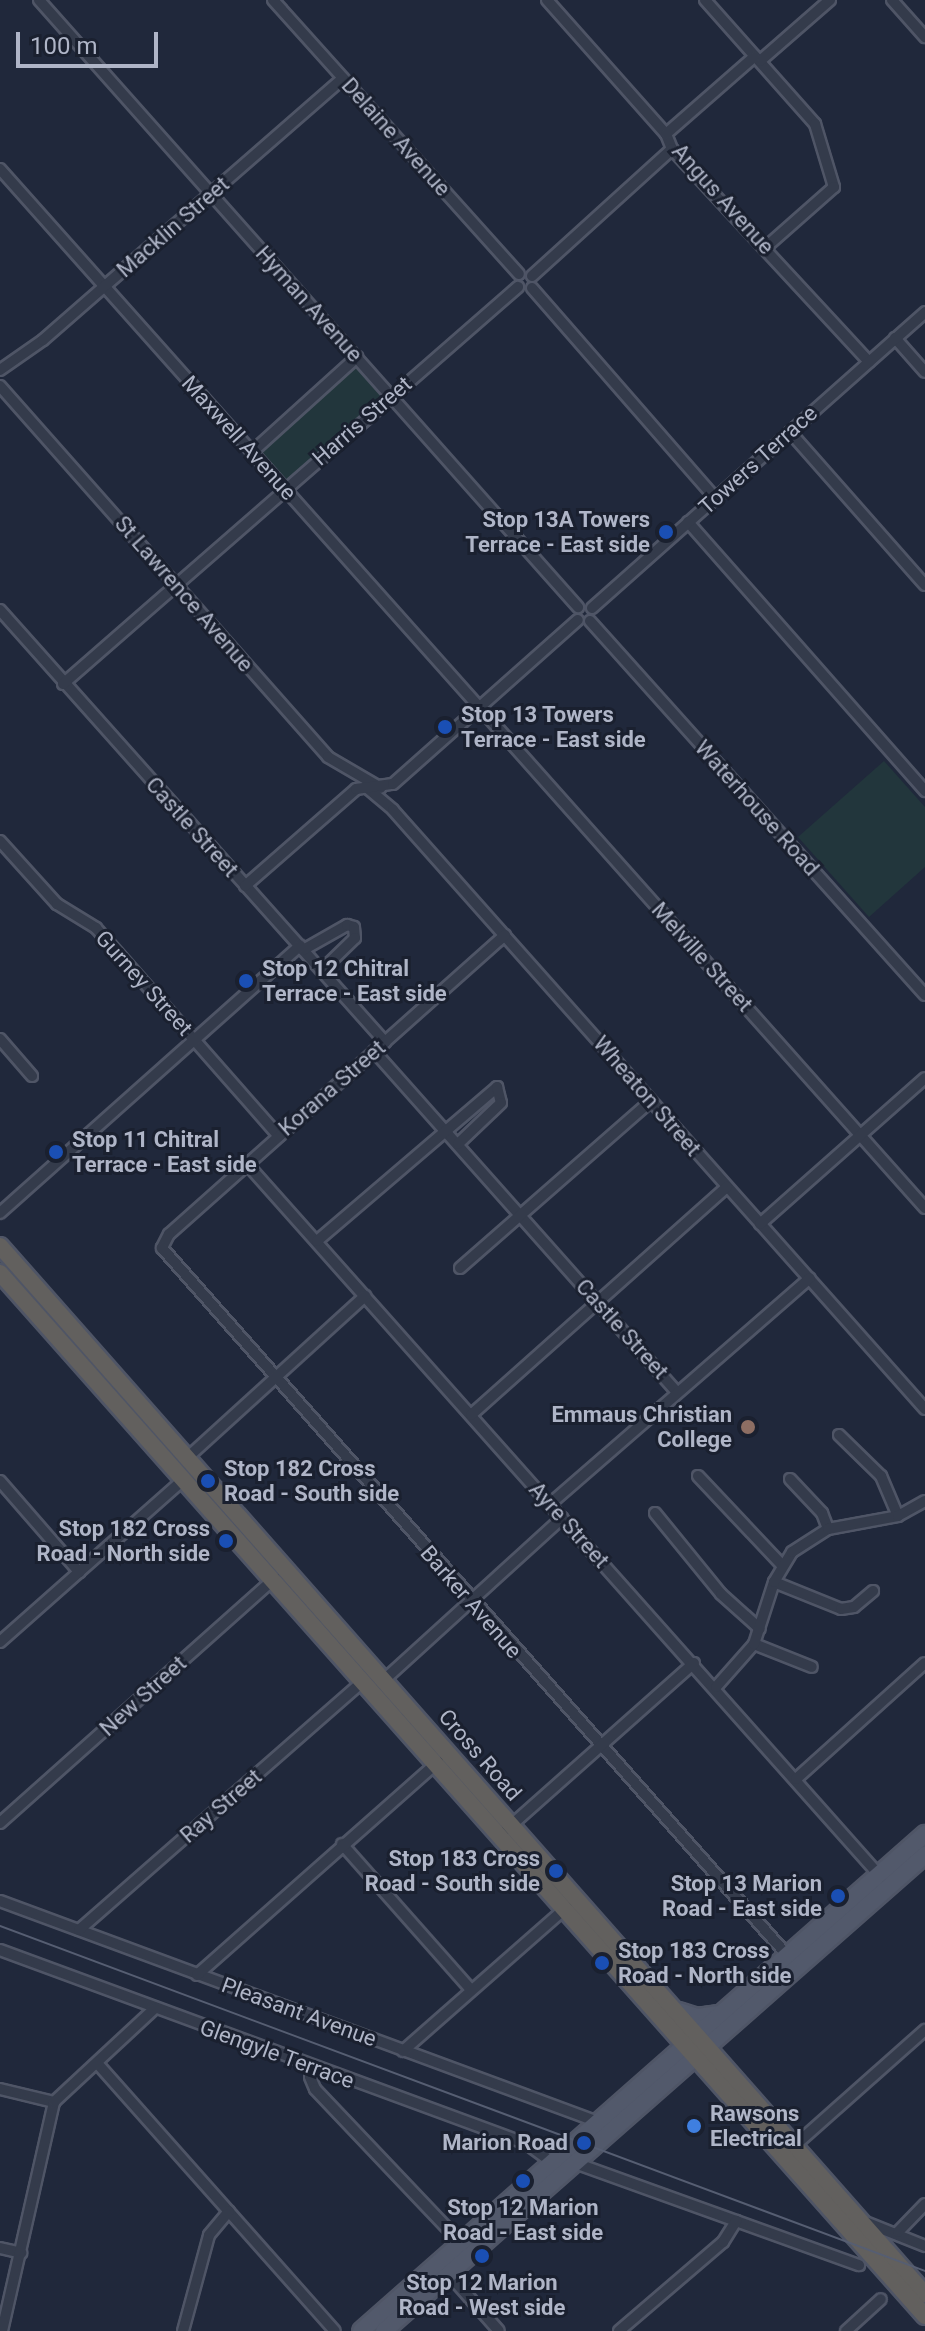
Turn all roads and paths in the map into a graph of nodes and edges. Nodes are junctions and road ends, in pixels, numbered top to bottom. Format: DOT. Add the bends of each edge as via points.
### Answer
graph roads {
  1 [pos="39,0"];
  2 [pos="273,0"];
  3 [pos="547,0"];
  4 [pos="705,0"];
  5 [pos="830,0"];
  6 [pos="892,0"];
  7 [pos="925,37"];
  8 [pos="758,58"];
  9 [pos="343,78"];
  10 [pos="666,134"];
  11 [pos="672,149"];
  12 [pos="0,169"];
  13 [pos="211,194"];
  14 [pos="766,247"];
  15 [pos="519,274"];
  16 [pos="532,282"];
  17 [pos="104,287"];
  18 [pos="518,287"];
  19 [pos="925,312"];
  20 [pos="895,338"];
  21 [pos="357,357"];
  22 [pos="869,362"];
  23 [pos="0,370"];
  24 [pos="925,372"];
  25 [pos="0,386"];
  26 [pos="390,396"];
  27 [pos="790,432"];
  28 [pos="252,452"];
  29 [pos="285,489"];
  30 [pos="715,498"];
  31 [pos="688,522"];
  32 [pos="176,585"];
  33 [pos="925,585"];
  34 [pos="578,607"];
  35 [pos="592,608"];
  36 [pos="0,610"];
  37 [pos="584,620"];
  38 [pos="63,684"];
  39 [pos="480,706"];
  40 [pos="366,787"];
  41 [pos="381,788"];
  42 [pos="925,791"];
  43 [pos="0,841"];
  44 [pos="245,886"];
  45 [pos="505,935"];
  46 [pos="302,948"];
  47 [pos="322,970"];
  48 [pos="925,995"];
  49 [pos="0,1039"];
  50 [pos="195,1040"];
  51 [pos="385,1042"];
  52 [pos="374,1051"];
  53 [pos="32,1076"];
  54 [pos="925,1078"];
  55 [pos="651,1101"];
  56 [pos="444,1129"];
  57 [pos="860,1135"];
  58 [pos="279,1136"];
  59 [pos="458,1144"];
  60 [pos="247,1164"];
  61 [pos="727,1187"];
  62 [pos="925,1208"];
  63 [pos="0,1213"];
  64 [pos="521,1215"];
  65 [pos="760,1224"];
  66 [pos="317,1241"];
  67 [pos="162,1243"];
  68 [pos="0,1246"];
  69 [pos="460,1268"];
  70 [pos="0,1273"];
  71 [pos="810,1278"];
  72 [pos="365,1296"];
  73 [pos="599,1304"];
  74 [pos="275,1377"];
  75 [pos="126,1389"];
  76 [pos="677,1392"];
  77 [pos="142,1407"];
  78 [pos="925,1409"];
  79 [pos="121,1410"];
  80 [pos="471,1415"];
  81 [pos="839,1435"];
  82 [pos="187,1458"];
  83 [pos="698,1476"];
  84 [pos="790,1479"];
  85 [pos="183,1480"];
  86 [pos="0,1481"];
  87 [pos="925,1501"];
  88 [pos="550,1504"];
  89 [pos="655,1513"];
  90 [pos="898,1516"];
  91 [pos="562,1518"];
  92 [pos="828,1529"];
  93 [pos="782,1565"];
  94 [pos="285,1569"];
  95 [pos="79,1572"];
  96 [pos="272,1581"];
  97 [pos="774,1582"];
  98 [pos="873,1591"];
  99 [pos="470,1601"];
  100 [pos="760,1629"];
  101 [pos="0,1642"];
  102 [pos="754,1644"];
  103 [pos="694,1663"];
  104 [pos="925,1663"];
  105 [pos="812,1667"];
  106 [pos="384,1680"];
  107 [pos="362,1682"];
  108 [pos="716,1687"];
  109 [pos="600,1747"];
  110 [pos="442,1759"];
  111 [pos="796,1779"];
  112 [pos="0,1823"];
  113 [pos="512,1825"];
  114 [pos="498,1836"];
  115 [pos="924,1843"];
  116 [pos="342,1844"];
  117 [pos="884,1881"];
  118 [pos="577,1898"];
  119 [pos="0,1901"];
  120 [pos="564,1910"];
  121 [pos="79,1930"];
  122 [pos="0,1950"];
  123 [pos="788,1956"];
  124 [pos="197,1975"];
  125 [pos="471,1990"];
  126 [pos="155,2008"];
  127 [pos="679,2011"];
  128 [pos="665,2022"];
  129 [pos="724,2022"];
  130 [pos="925,2030"];
  131 [pos="704,2039"];
  132 [pos="403,2051"];
  133 [pos="691,2051"];
  134 [pos="97,2063"];
  135 [pos="313,2068"];
  136 [pos="668,2070"];
  137 [pos="722,2073"];
  138 [pos="0,2089"];
  139 [pos="54,2102"];
  140 [pos="598,2122"];
  141 [pos="789,2151"];
  142 [pos="552,2162"];
  143 [pos="575,2163"];
  144 [pos="925,2204"];
  145 [pos="229,2211"];
  146 [pos="736,2221"];
  147 [pos="859,2221"];
  148 [pos="898,2232"];
  149 [pos="455,2239"];
  150 [pos="925,2246"];
  151 [pos="0,2248"];
  152 [pos="21,2253"];
  153 [pos="859,2265"];
  154 [pos="444,2269"];
  155 [pos="925,2294"];
  156 [pos="881,2299"];
  157 [pos="925,2316"];
  158 [pos="2,2331"];
  159 [pos="183,2331"];
  160 [pos="335,2331"];
  161 [pos="361,2331"];
  162 [pos="384,2331"];
  163 [pos="499,2331"];
  164 [pos="619,2331"];
  165 [pos="846,2331"];
  1 -- 13 [label="street, Hyman Avenue"];
  2 -- 9 [label="street, Delaine Avenue"];
  3 -- 10 [label="street, Angus Avenue"];
  4 -- 8 [label="street"];
  5 -- 8 [label="street"];
  6 -- 7 [label="street"];
  8 -- 10 [label="street"];
  8 -- 14 [label="street" via="815,124 834,187"];
  9 -- 13 [label="street, Macklin Street"];
  9 -- 15 [label="street, Delaine Avenue"];
  10 -- 11 [label="street, Angus Avenue"];
  11 -- 14 [label="street, Angus Avenue"];
  11 -- 16 [label="street"];
  12 -- 17 [label="street, Maxwell Avenue"];
  13 -- 17 [label="street, Macklin Street"];
  13 -- 21 [label="street, Hyman Avenue"];
  14 -- 22 [label="street, Angus Avenue"];
  15 -- 16 [label="street"];
  15 -- 18 [label="street"];
  16 -- 18 [label="street"];
  16 -- 30 [label="street"];
  17 -- 23 [label="street, Macklin Street"];
  17 -- 28 [label="street, Maxwell Avenue"];
  18 -- 26 [label="street, Harris Street"];
  19 -- 20 [label="street, Towers Terrace"];
  20 -- 22 [label="street, Towers Terrace"];
  20 -- 24 [label="street"];
  21 -- 26 [label="street, Hyman Avenue"];
  21 -- 28 [label="street"];
  22 -- 27 [label="street, Towers Terrace"];
  25 -- 32 [label="street, St Lawrence Avenue"];
  26 -- 29 [label="street, Harris Street"];
  26 -- 34 [label="street, Hyman Avenue"];
  27 -- 30 [label="street, Towers Terrace"];
  27 -- 33 [label="street"];
  28 -- 29 [label="street, Maxwell Avenue"];
  29 -- 32 [label="street, Harris Street"];
  29 -- 39 [label="street, Maxwell Avenue"];
  30 -- 31 [label="street, Towers Terrace"];
  31 -- 35 [label="street, Towers Terrace"];
  31 -- 42 [label="street"];
  32 -- 38 [label="street, Harris Street"];
  32 -- 41 [label="street, St Lawrence Avenue" via="328,757"];
  34 -- 35 [label="street"];
  34 -- 37 [label="street"];
  35 -- 37 [label="street"];
  36 -- 38 [label="street, Castle Street"];
  37 -- 39 [label="street"];
  37 -- 48 [label="street, Waterhouse Road"];
  38 -- 44 [label="street, Castle Street"];
  39 -- 41 [label="street" via="393,784"];
  39 -- 57 [label="street, Melville Street"];
  40 -- 41 [label="street"];
  40 -- 44 [label="street" via="340,802"];
  40 -- 45 [label="street, Wheaton Street"];
  43 -- 50 [label="street, Gurney Street" via="57,904 96,928"];
  44 -- 46 [label="street, Castle Street"];
  45 -- 51 [label="street, Korana Street"];
  45 -- 55 [label="street, Wheaton Street"];
  46 -- 47 [label="street, Castle Street"];
  46 -- 47 [label="street" via="347,925 354,927 348,946"];
  46 -- 50 [label="street"];
  47 -- 51 [label="street, Castle Street"];
  49 -- 53 [label="street"];
  50 -- 58 [label="street, Gurney Street"];
  50 -- 63 [label="street"];
  51 -- 52 [label="street, Korana Street"];
  52 -- 56 [label="street, Castle Street"];
  52 -- 58 [label="street, Korana Street"];
  54 -- 57 [label="street"];
  55 -- 61 [label="street, Wheaton Street"];
  55 -- 64 [label="street"];
  56 -- 59 [label="street, Castle Street"];
  56 -- 59 [label="street" via="497,1087 501,1103"];
  56 -- 66 [label="street"];
  57 -- 62 [label="street, Melville Street"];
  57 -- 65 [label="street"];
  58 -- 60 [label="street, Korana Street"];
  59 -- 64 [label="street, Castle Street"];
  60 -- 66 [label="street, Ayre Street"];
  60 -- 67 [label="street, Korana Street"];
  61 -- 65 [label="street, Wheaton Street"];
  61 -- 73 [label="street"];
  64 -- 69 [label="street"];
  64 -- 73 [label="street, Castle Street"];
  65 -- 71 [label="street, Wheaton Street"];
  66 -- 72 [label="street, Ayre Street"];
  67 -- 74 [label="street, Barker Avenue" via="166,1255"];
  68 -- 75 [label="highway, Cross Road"];
  70 -- 79 [label="highway, Cross Road"];
  71 -- 76 [label="street"];
  71 -- 78 [label="street, Wheaton Street"];
  72 -- 74 [label="street"];
  72 -- 80 [label="street, Ayre Street"];
  73 -- 76 [label="street, Castle Street"];
  73 -- 80 [label="street"];
  74 -- 82 [label="street"];
  74 -- 99 [label="street, Barker Avenue"];
  75 -- 77 [label="highway, Cross Road"];
  75 -- 79 [label="highway"];
  76 -- 88 [label="street"];
  77 -- 79 [label="highway"];
  77 -- 82 [label="highway, Cross Road"];
  79 -- 85 [label="highway, Cross Road"];
  80 -- 88 [label="street, Ayre Street"];
  81 -- 90 [label="street" via="881,1476"];
  82 -- 94 [label="highway, Cross Road"];
  83 -- 93 [label="street"];
  84 -- 92 [label="street" via="822,1513"];
  85 -- 95 [label="street"];
  85 -- 96 [label="highway, Cross Road"];
  86 -- 95 [label="street"];
  87 -- 90 [label="street"];
  88 -- 91 [label="street, Ayre Street"];
  89 -- 100 [label="street" via="721,1594"];
  90 -- 92 [label="street"];
  91 -- 99 [label="street"];
  91 -- 103 [label="street, Ayre Street"];
  92 -- 93 [label="street" via="808,1539"];
  93 -- 97 [label="street"];
  94 -- 96 [label="street, New Street"];
  94 -- 106 [label="highway, Cross Road"];
  95 -- 101 [label="street"];
  96 -- 107 [label="highway, Cross Road"];
  96 -- 112 [label="street, New Street"];
  97 -- 98 [label="street" via="841,1609 854,1607"];
  97 -- 100 [label="street"];
  99 -- 106 [label="street"];
  99 -- 109 [label="street, Barker Avenue"];
  100 -- 102 [label="street"];
  102 -- 105 [label="street"];
  102 -- 108 [label="street"];
  103 -- 108 [label="street, Ayre Street"];
  103 -- 109 [label="street"];
  104 -- 111 [label="street"];
  106 -- 110 [label="highway, Cross Road"];
  107 -- 110 [label="highway, Cross Road"];
  107 -- 121 [label="street, Ray Street"];
  108 -- 111 [label="street, Ayre Street"];
  109 -- 113 [label="street"];
  109 -- 123 [label="street, Barker Avenue"];
  110 -- 113 [label="highway, Cross Road"];
  110 -- 114 [label="highway, Cross Road"];
  110 -- 116 [label="street"];
  111 -- 117 [label="street, Ayre Street"];
  113 -- 114 [label="street"];
  113 -- 118 [label="highway, Cross Road"];
  114 -- 120 [label="highway, Cross Road"];
  115 -- 117 [label="main road"];
  116 -- 124 [label="street"];
  116 -- 125 [label="street"];
  117 -- 123 [label="main road"];
  117 -- 129 [label="main road"];
  118 -- 120 [label="street"];
  118 -- 127 [label="highway, Cross Road"];
  119 -- 121 [label="street, Pleasant Avenue"];
  120 -- 125 [label="street"];
  120 -- 128 [label="highway, Cross Road"];
  121 -- 124 [label="street, Pleasant Avenue"];
  122 -- 126 [label="street, Glengyle Terrace"];
  123 -- 129 [label="main road"];
  124 -- 132 [label="street, Pleasant Avenue"];
  125 -- 132 [label="street"];
  126 -- 134 [label="street"];
  126 -- 135 [label="street, Glengyle Terrace"];
  127 -- 129 [label="main road"];
  127 -- 131 [label="highway, Cross Road"];
  128 -- 133 [label="highway, Cross Road"];
  128 -- 136 [label="main road"];
  129 -- 131 [label="main road"];
  129 -- 137 [label="main road"];
  130 -- 141 [label="street"];
  131 -- 133 [label="main road"];
  131 -- 137 [label="highway, Cross Road"];
  132 -- 140 [label="street, Pleasant Avenue"];
  133 -- 136 [label="main road"];
  133 -- 137 [label="highway, Cross Road"];
  134 -- 139 [label="street"];
  134 -- 145 [label="street"];
  135 -- 142 [label="street, Glengyle Terrace" via="527,2144"];
  135 -- 149 [label="street" via="315,2089"];
  136 -- 137 [label="main road"];
  136 -- 140 [label="main road"];
  136 -- 143 [label="main road"];
  137 -- 141 [label="highway, Cross Road"];
  138 -- 139 [label="street"];
  139 -- 152 [label="street"];
  140 -- 142 [label="main road"];
  141 -- 147 [label="highway, Cross Road"];
  141 -- 157 [label="highway, Cross Road"];
  142 -- 149 [label="main road"];
  143 -- 146 [label="street"];
  143 -- 154 [label="main road"];
  144 -- 148 [label="street"];
  145 -- 159 [label="street" via="209,2235"];
  145 -- 160 [label="street"];
  146 -- 153 [label="street"];
  146 -- 164 [label="street" via="723,2242"];
  147 -- 148 [label="street"];
  147 -- 155 [label="highway, Cross Road"];
  148 -- 150 [label="street"];
  149 -- 154 [label="main road"];
  151 -- 152 [label="street"];
  152 -- 158 [label="street"];
  154 -- 161 [label="main road"];
  154 -- 162 [label="main road"];
  154 -- 163 [label="street"];
  156 -- 165 [label="street"];
}
